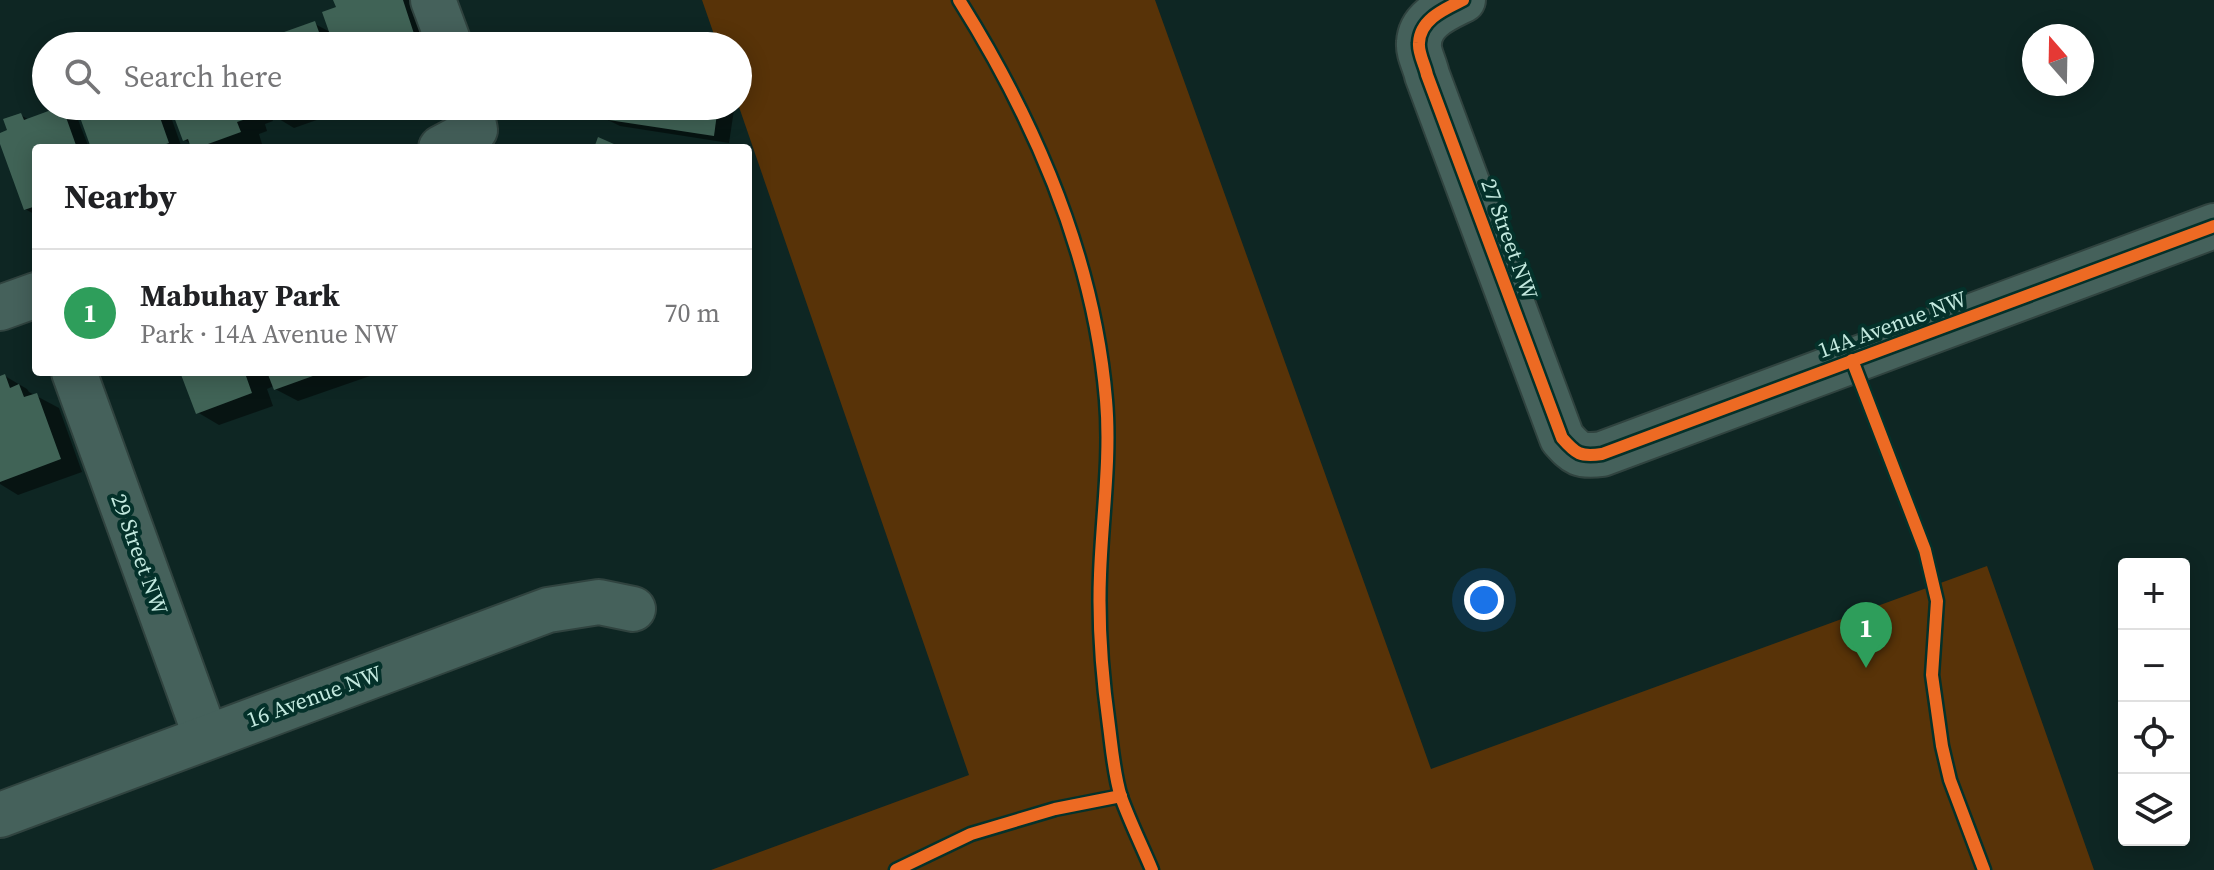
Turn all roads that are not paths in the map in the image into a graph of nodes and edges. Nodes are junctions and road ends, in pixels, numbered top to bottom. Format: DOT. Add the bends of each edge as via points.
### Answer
graph roads {
  1 [pos="433,0"];
  2 [pos="1463,0"];
  3 [pos="445,32"];
  4 [pos="2214,226"];
  5 [pos="32,296"];
  6 [pos="0,308"];
  7 [pos="75,376"];
  8 [pos="1584,457"];
  9 [pos="633,609"];
  10 [pos="206,737"];
  11 [pos="0,815"];
  1 -- 3 [label="street"];
  2 -- 8 [label="street, 27 Street NW" via="1424,26 1419,44 1427,75 1562,438"];
  4 -- 8 [label="street, 14A Avenue NW"];
  5 -- 6 [label="street"];
  7 -- 10 [label="street, 29 Street NW"];
  9 -- 10 [label="street, 16 Avenue NW" via="599,602 548,610"];
  10 -- 11 [label="street, 16 Avenue NW"];
}
